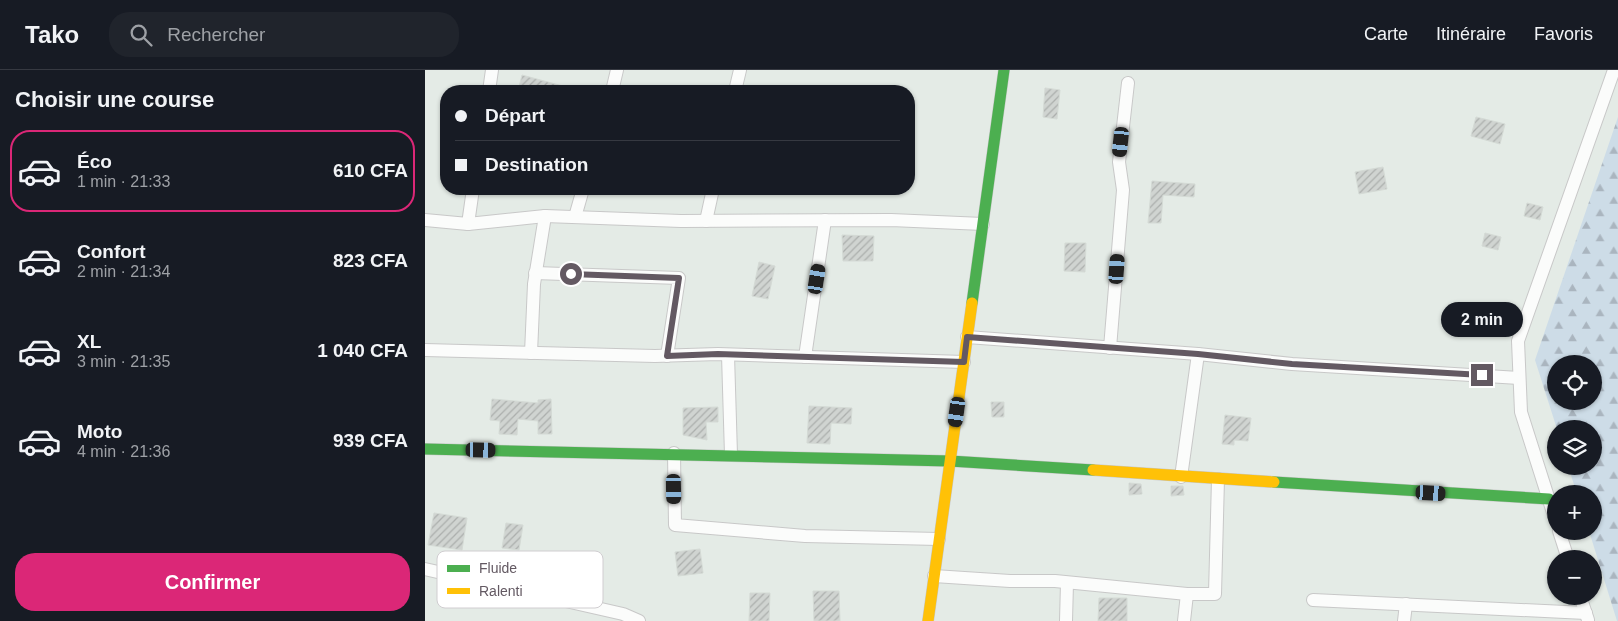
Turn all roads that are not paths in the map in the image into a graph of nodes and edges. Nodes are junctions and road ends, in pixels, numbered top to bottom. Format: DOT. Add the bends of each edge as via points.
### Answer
graph roads {
  1 [pos="492,70"];
  2 [pos="617,70"];
  3 [pos="740,70"];
  4 [pos="1004,70"];
  5 [pos="1614,70"];
  6 [pos="1127,84"];
  7 [pos="490,85"];
  8 [pos="613,85"];
  9 [pos="736,85"];
  10 [pos="472,195"];
  11 [pos="581,195"];
  12 [pos="712,195"];
  13 [pos="545,216"];
  14 [pos="575,217"];
  15 [pos="425,220"];
  16 [pos="825,220"];
  17 [pos="706,221"];
  18 [pos="468,224"];
  19 [pos="983,224"];
  20 [pos="535,273"];
  21 [pos="967,337"];
  22 [pos="1110,348"];
  23 [pos="425,350"];
  24 [pos="531,353"];
  25 [pos="728,354"];
  26 [pos="1198,354"];
  27 [pos="667,356"];
  28 [pos="805,357"];
  29 [pos="964,362"];
  30 [pos="1519,378"];
  31 [pos="425,449"];
  32 [pos="674,453"];
  33 [pos="731,455"];
  34 [pos="950,461"];
  35 [pos="1181,477"];
  36 [pos="1218,480"];
  37 [pos="1547,493"];
  38 [pos="1547,499"];
  39 [pos="939,538"];
  40 [pos="934,576"];
  41 [pos="1067,583"];
  42 [pos="1187,594"];
  43 [pos="1313,600"];
  44 [pos="1406,604"];
  45 [pos="1583,605"];
  46 [pos="582,608"];
  47 [pos="1530,615"];
  48 [pos="1587,617"];
  49 [pos="622,618"];
  50 [pos="639,621"];
  51 [pos="928,621"];
  52 [pos="1067,621"];
  53 [pos="1184,621"];
  54 [pos="1404,621"];
  1 -- 7 [label="street"];
  2 -- 8 [label="street"];
  3 -- 9 [label="street"];
  4 -- 19 [label="street"];
  5 -- 30 [label="street" via="1517,341"];
  6 -- 22 [label="street" via="1119,162 1123,190"];
  10 -- 18 [label="street"];
  11 -- 14 [label="street"];
  12 -- 17 [label="street"];
  13 -- 14 [label="street"];
  13 -- 18 [label="street"];
  13 -- 20 [label="street"];
  14 -- 17 [label="street"];
  15 -- 18 [label="street"];
  16 -- 17 [label="street"];
  16 -- 19 [label="street"];
  16 -- 28 [label="street"];
  19 -- 21 [label="street"];
  20 -- 24 [label="street"];
  20 -- 27 [label="street" via="679,278"];
  21 -- 22 [label="street"];
  21 -- 29 [label="street"];
  22 -- 26 [label="street"];
  23 -- 24 [label="street"];
  24 -- 27 [label="street"];
  25 -- 27 [label="street"];
  25 -- 28 [label="street"];
  25 -- 33 [label="street"];
  26 -- 30 [label="street" via="1292,364"];
  26 -- 35 [label="street"];
  28 -- 29 [label="street"];
  29 -- 34 [label="street"];
  30 -- 37 [label="street" via="1521,412"];
  31 -- 32 [label="street"];
  32 -- 33 [label="street"];
  32 -- 39 [label="street" via="675,525 805,536"];
  33 -- 34 [label="street"];
  34 -- 35 [label="street"];
  34 -- 39 [label="street"];
  35 -- 36 [label="street"];
  36 -- 38 [label="street"];
  36 -- 42 [label="street" via="1215,594"];
  39 -- 40 [label="street"];
  40 -- 41 [label="street"];
  40 -- 51 [label="street"];
  41 -- 42 [label="street"];
  41 -- 52 [label="street"];
  42 -- 53 [label="street"];
  43 -- 44 [label="street"];
  44 -- 47 [label="street"];
  44 -- 54 [label="street"];
  45 -- 48 [label="street"];
  46 -- 49 [label="street"];
  47 -- 48 [label="street"];
  49 -- 50 [label="street"];
}
